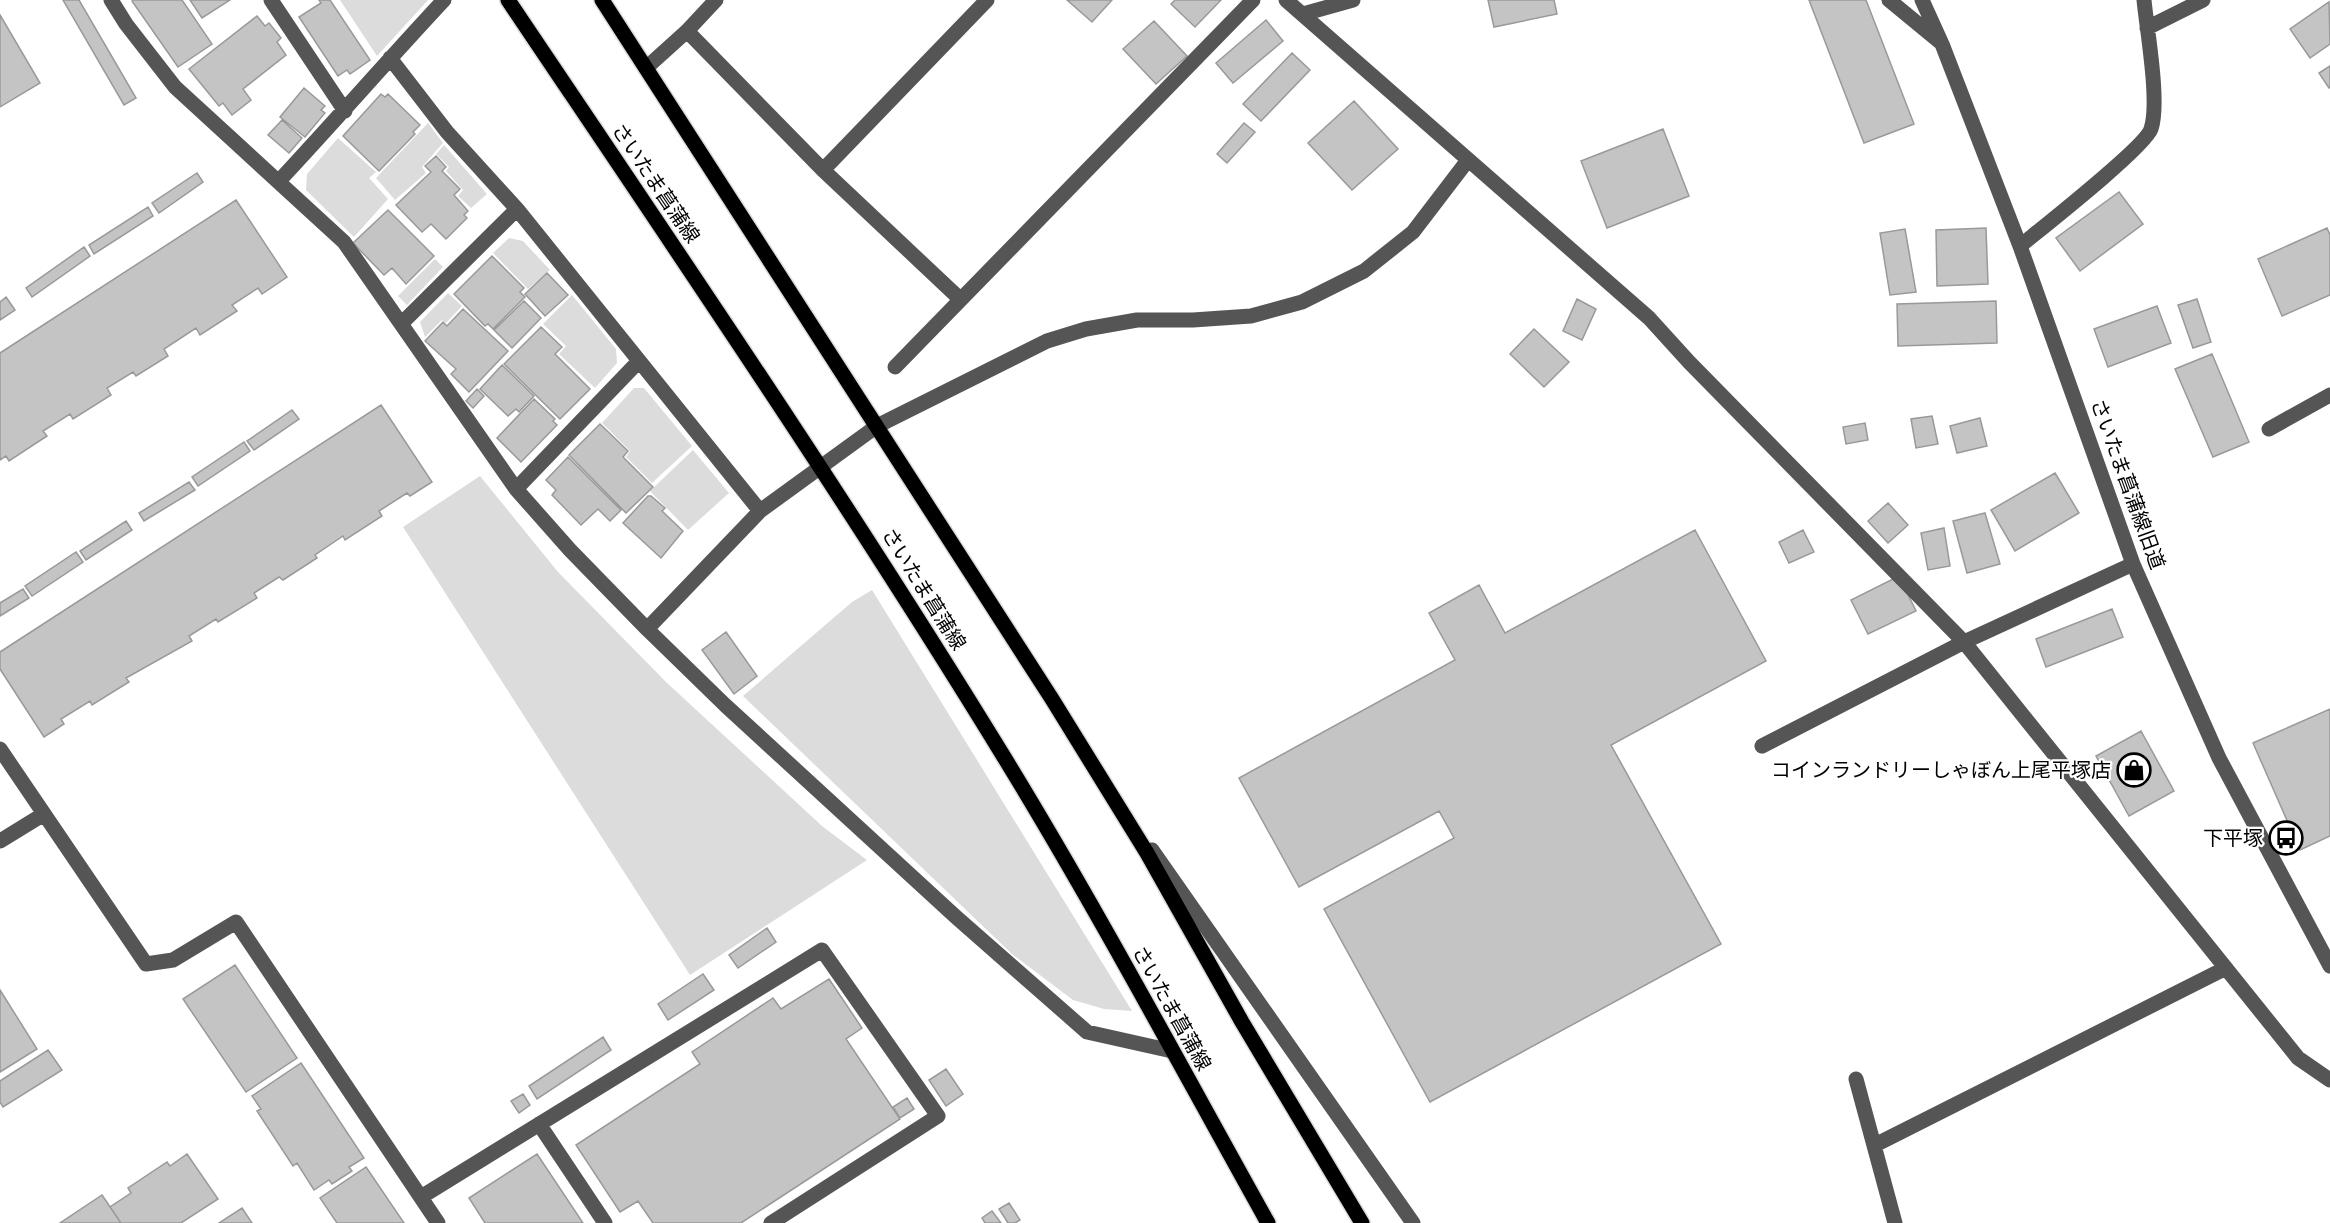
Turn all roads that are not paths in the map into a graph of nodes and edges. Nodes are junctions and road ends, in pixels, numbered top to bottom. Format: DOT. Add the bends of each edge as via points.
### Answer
graph roads {
  1 [pos="111,0"];
  2 [pos="271,0"];
  3 [pos="444,0"];
  4 [pos="508,0"];
  5 [pos="602,0"];
  6 [pos="716,0"];
  7 [pos="987,0"];
  8 [pos="1253,0"];
  9 [pos="1286,0"];
  10 [pos="1353,0"];
  11 [pos="1889,0"];
  12 [pos="1923,0"];
  13 [pos="2144,0"];
  14 [pos="2203,0"];
  15 [pos="1303,14"];
  16 [pos="2147,28"];
  17 [pos="687,31"];
  18 [pos="1942,44"];
  19 [pos="390,58"];
  20 [pos="646,68"];
  21 [pos="345,111"];
  22 [pos="1468,160"];
  23 [pos="823,170"];
  24 [pos="279,181"];
  25 [pos="517,209"];
  26 [pos="2020,246"];
  27 [pos="960,299"];
  28 [pos="401,324"];
  29 [pos="639,361"];
  30 [pos="895,367"];
  31 [pos="2330,395"];
  32 [pos="877,426"];
  33 [pos="2269,429"];
  34 [pos="820,466"];
  35 [pos="516,489"];
  36 [pos="760,511"];
  37 [pos="2133,564"];
  38 [pos="647,629"];
  39 [pos="1964,642"];
  40 [pos="1762,746"];
  41 [pos="0,749"];
  42 [pos="1094,767"];
  43 [pos="44,814"];
  44 [pos="0,841"];
  45 [pos="2330,966"];
  46 [pos="2226,968"];
  47 [pos="1172,1051"];
  48 [pos="1856,1079"];
  49 [pos="2330,1080"];
  50 [pos="539,1124"];
  51 [pos="1875,1144"];
  52 [pos="421,1197"];
  53 [pos="438,1223"];
  54 [pos="605,1223"];
  55 [pos="771,1223"];
  56 [pos="1268,1223"];
  57 [pos="1362,1223"];
  58 [pos="1413,1223"];
  59 [pos="1895,1223"];
  1 -- 24 [label="street" via="175,87"];
  2 -- 21 [label="street"];
  3 -- 19 [label="street"];
  4 -- 34 [label="main road, さいたま菖蒲線"];
  5 -- 20 [label="main road"];
  6 -- 17 [label="street"];
  7 -- 23 [label="street"];
  8 -- 27 [label="street"];
  9 -- 15 [label="street"];
  10 -- 15 [label="street"];
  11 -- 18 [label="street"];
  12 -- 18 [label="street, さいたま菖蒲線旧道"];
  13 -- 16 [label="street"];
  14 -- 16 [label="street"];
  15 -- 22 [label="street"];
  16 -- 26 [label="street" via="2155,107 2151,131 2133,151"];
  17 -- 20 [label="street"];
  17 -- 23 [label="street"];
  18 -- 26 [label="street, さいたま菖蒲線旧道"];
  19 -- 21 [label="street"];
  19 -- 25 [label="street" via="447,132"];
  20 -- 32 [label="main road"];
  21 -- 24 [label="street"];
  22 -- 32 [label="street" via="1413,232 1364,271 1302,302 1251,316 1137,320 1086,329 1047,341"];
  22 -- 39 [label="street" via="1649,318"];
  23 -- 27 [label="street"];
  24 -- 28 [label="street" via="344,242"];
  25 -- 28 [label="street"];
  25 -- 29 [label="street"];
  26 -- 37 [label="street, さいたま菖蒲線旧道"];
  27 -- 30 [label="street"];
  28 -- 35 [label="street"];
  29 -- 35 [label="street"];
  29 -- 36 [label="street"];
  31 -- 33 [label="street"];
  32 -- 34 [label="street"];
  32 -- 42 [label="main road"];
  34 -- 36 [label="street"];
  34 -- 47 [label="main road, さいたま菖蒲線" via="1005,759"];
  35 -- 38 [label="street"];
  36 -- 38 [label="street"];
  37 -- 39 [label="street"];
  37 -- 45 [label="street, さいたま菖蒲線旧道" via="2219,758"];
  38 -- 47 [label="street" via="956,917 1087,1032"];
  39 -- 40 [label="street"];
  39 -- 46 [label="street"];
  41 -- 43 [label="street"];
  42 -- 57 [label="main road"];
  42 -- 58 [label="street"];
  43 -- 44 [label="street"];
  43 -- 52 [label="street" via="146,964 173,960 236,922"];
  46 -- 49 [label="street" via="2298,1058"];
  46 -- 51 [label="street"];
  47 -- 56 [label="main road, さいたま菖蒲線"];
  48 -- 51 [label="street"];
  50 -- 52 [label="street"];
  50 -- 54 [label="street"];
  50 -- 55 [label="street" via="822,950 938,1116"];
  51 -- 59 [label="street"];
  52 -- 53 [label="street"];
}
